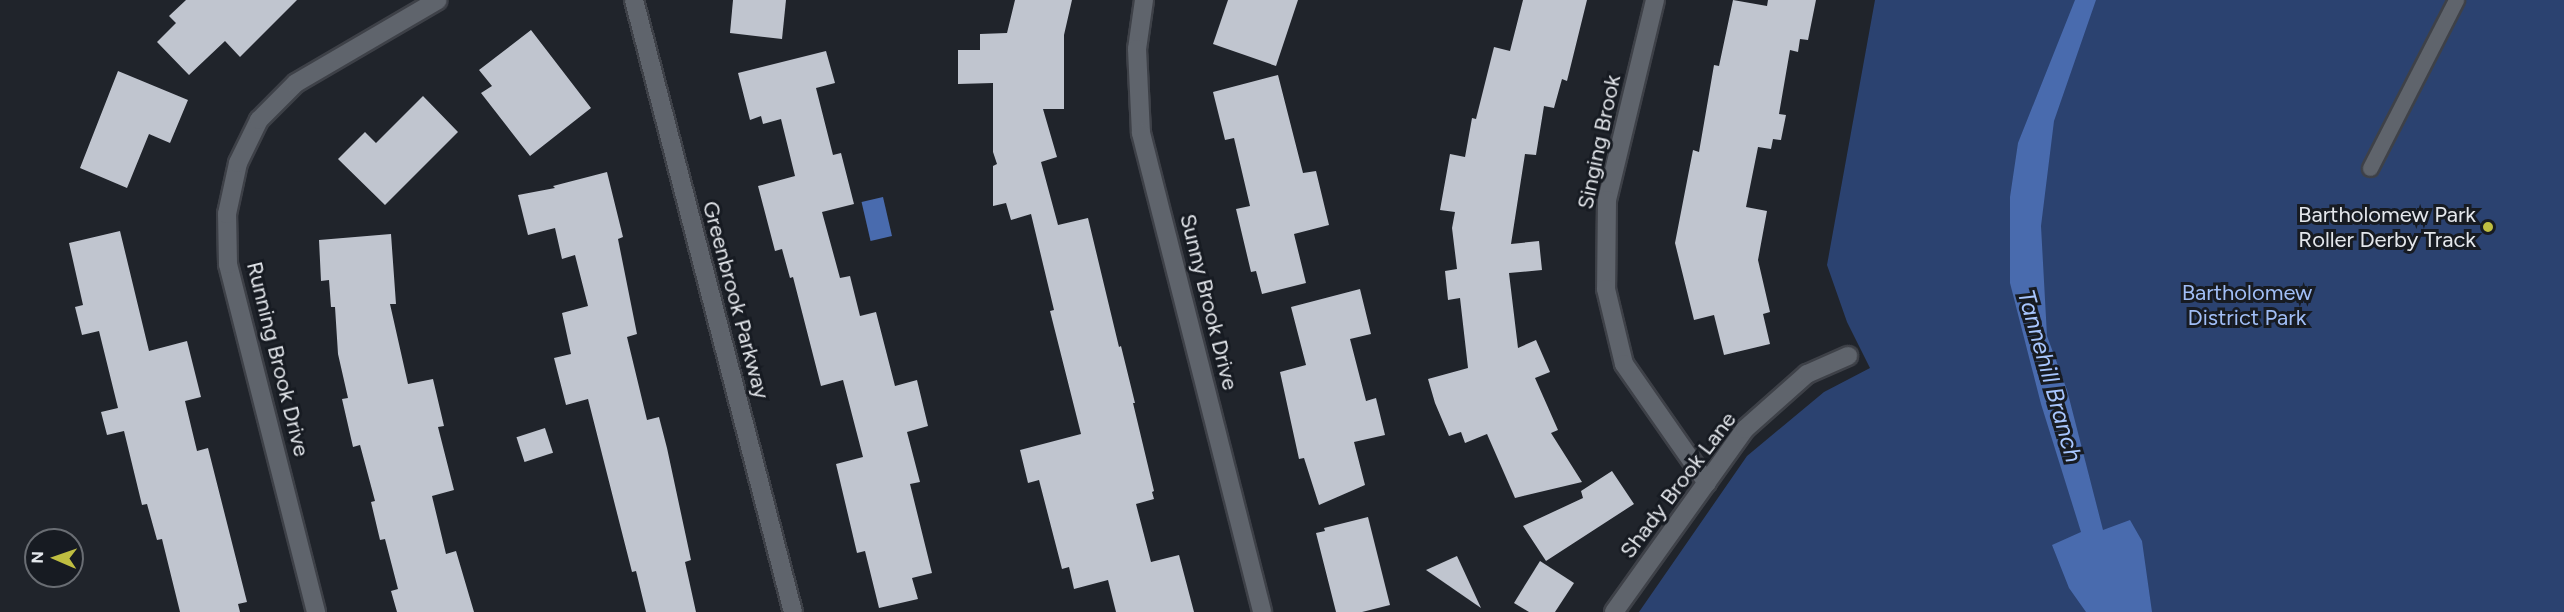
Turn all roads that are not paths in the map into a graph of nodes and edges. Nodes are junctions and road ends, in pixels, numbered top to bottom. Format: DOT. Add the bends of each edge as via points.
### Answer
graph roads {
  1 [pos="438,0"];
  2 [pos="634,0"];
  3 [pos="1144,0"];
  4 [pos="1655,0"];
  5 [pos="2456,0"];
  6 [pos="2370,168"];
  7 [pos="1848,356"];
  8 [pos="1707,483"];
  9 [pos="316,612"];
  10 [pos="793,612"];
  11 [pos="1262,612"];
  12 [pos="1614,612"];
  1 -- 9 [label="street, Running Brook Drive" via="296,83 260,120 238,163 227,214 228,264"];
  2 -- 10 [label="street, Greenbrook Parkway"];
  3 -- 11 [label="street, Sunny Brook Drive" via="1137,49 1142,133"];
  4 -- 8 [label="street, Singing Brook" via="1607,200 1606,289 1624,364"];
  5 -- 6 [label="lane"];
  7 -- 8 [label="street, Shady Brook Lane" via="1807,374 1745,429"];
  8 -- 12 [label="street, Shady Brook Lane"];
}
